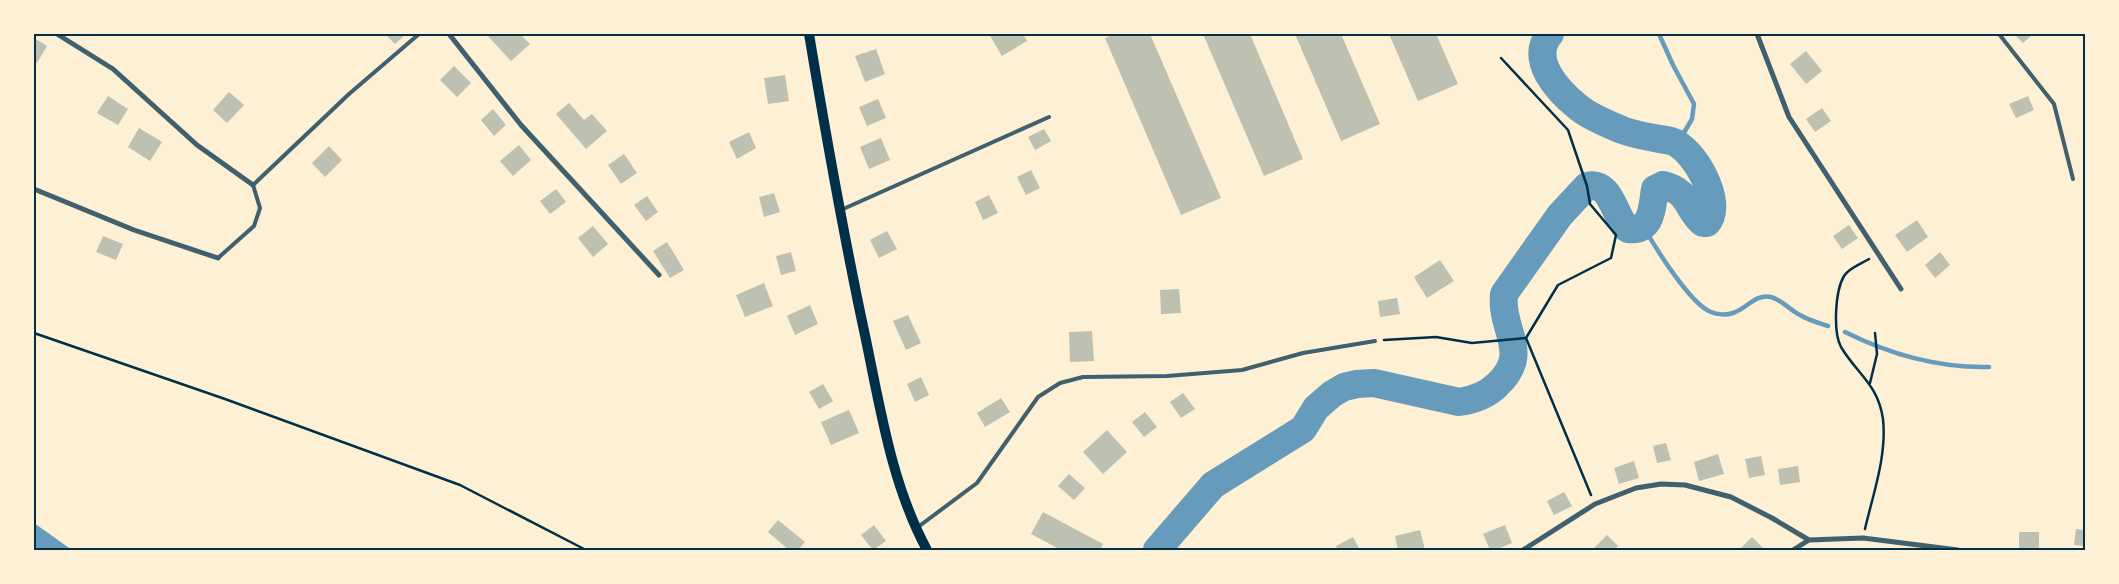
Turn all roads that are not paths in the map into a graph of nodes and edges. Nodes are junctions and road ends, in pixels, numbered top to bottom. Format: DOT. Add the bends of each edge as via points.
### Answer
graph roads {
  1 [pos="57,34"];
  2 [pos="420,34"];
  3 [pos="449,34"];
  4 [pos="809,34"];
  5 [pos="1766,34"];
  6 [pos="1999,34"];
  7 [pos="1759,36"];
  8 [pos="1049,117"];
  9 [pos="2073,179"];
  10 [pos="253,185"];
  11 [pos="34,189"];
  12 [pos="839,211"];
  13 [pos="218,258"];
  14 [pos="659,275"];
  15 [pos="1900,289"];
  16 [pos="1376,341"];
  17 [pos="916,528"];
  18 [pos="1809,540"];
  19 [pos="928,550"];
  20 [pos="1523,550"];
  21 [pos="1793,550"];
  22 [pos="1958,550"];
  1 -- 10 [label="street" via="112,69 197,144"];
  2 -- 10 [label="lane" via="349,94"];
  3 -- 14 [label="street" via="521,125"];
  4 -- 12 [label="main road"];
  5 -- 7 [label="street"];
  6 -- 9 [label="lane" via="2054,104"];
  7 -- 15 [label="street" via="1788,117"];
  8 -- 12 [label="lane"];
  10 -- 13 [label="lane" via="260,208 254,226"];
  11 -- 13 [label="street" via="134,230"];
  12 -- 17 [label="main road" via="889,453"];
  16 -- 17 [label="lane" via="1303,353 1242,370 1167,376 1083,377 1060,384 1038,397 977,483"];
  17 -- 19 [label="main road"];
  18 -- 20 [label="street" via="1731,497 1685,485 1661,484 1636,488 1595,504"];
  18 -- 21 [label="street"];
  18 -- 22 [label="street" via="1863,538"];
}
